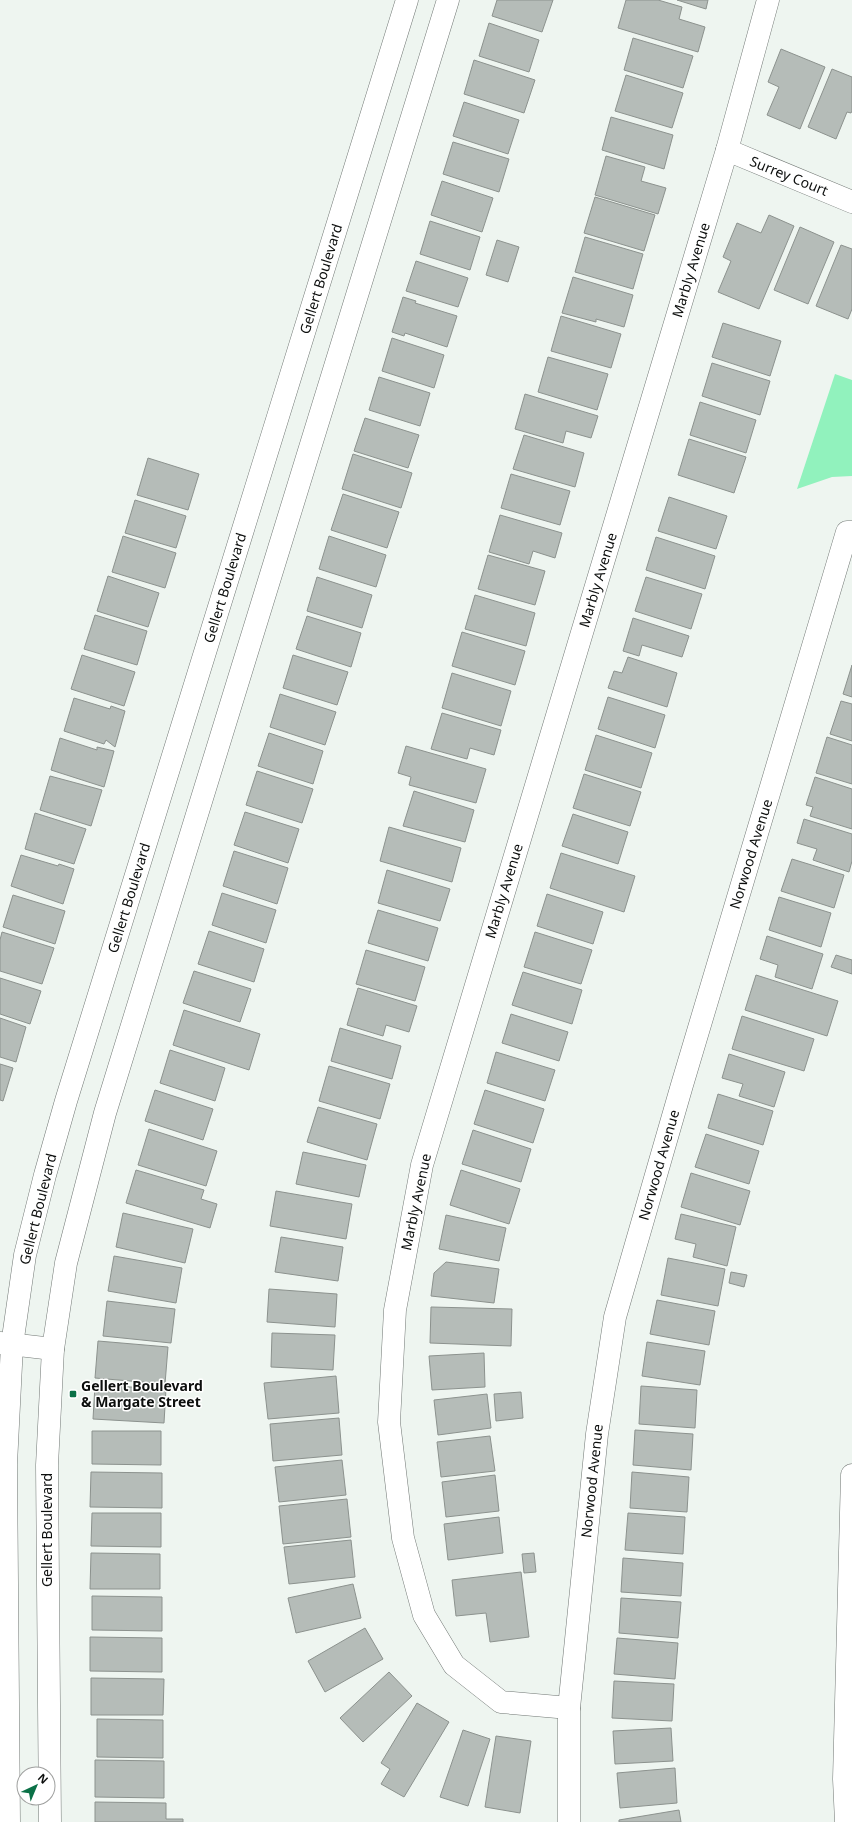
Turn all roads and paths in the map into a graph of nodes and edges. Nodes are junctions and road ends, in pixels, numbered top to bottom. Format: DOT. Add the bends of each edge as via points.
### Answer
graph roads {
  1 [pos="407,0"];
  2 [pos="448,0"];
  3 [pos="768,0"];
  4 [pos="727,150"];
  5 [pos="852,202"];
  6 [pos="852,532"];
  7 [pos="6,1344"];
  8 [pos="53,1349"];
  9 [pos="852,1476"];
  10 [pos="569,1708"];
  11 [pos="848,1778"];
  12 [pos="9,1822"];
  13 [pos="50,1822"];
  14 [pos="569,1822"];
  15 [pos="846,1822"];
  1 -- 7 [label="main road, Gellert Boulevard" via="66,1101 25,1255"];
  2 -- 8 [label="main road, Gellert Boulevard" via="105,1113 66,1263"];
  3 -- 4 [label="main road, Marbly Avenue"];
  4 -- 5 [label="main road, Surrey Court"];
  4 -- 10 [label="main road, Marbly Avenue" via="422,1165 395,1310 389,1422 403,1538 424,1615 454,1665 501,1702"];
  6 -- 10 [label="main road, Norwood Avenue" via="847,532 615,1317 597,1434"];
  7 -- 8 [label="main road"];
  7 -- 12 [label="main road, Gellert Boulevard"];
  8 -- 13 [label="main road, Gellert Boulevard" via="47,1465"];
  9 -- 11 [label="main road"];
  10 -- 14 [label="main road, Norwood Avenue"];
  11 -- 15 [label="main road"];
}
